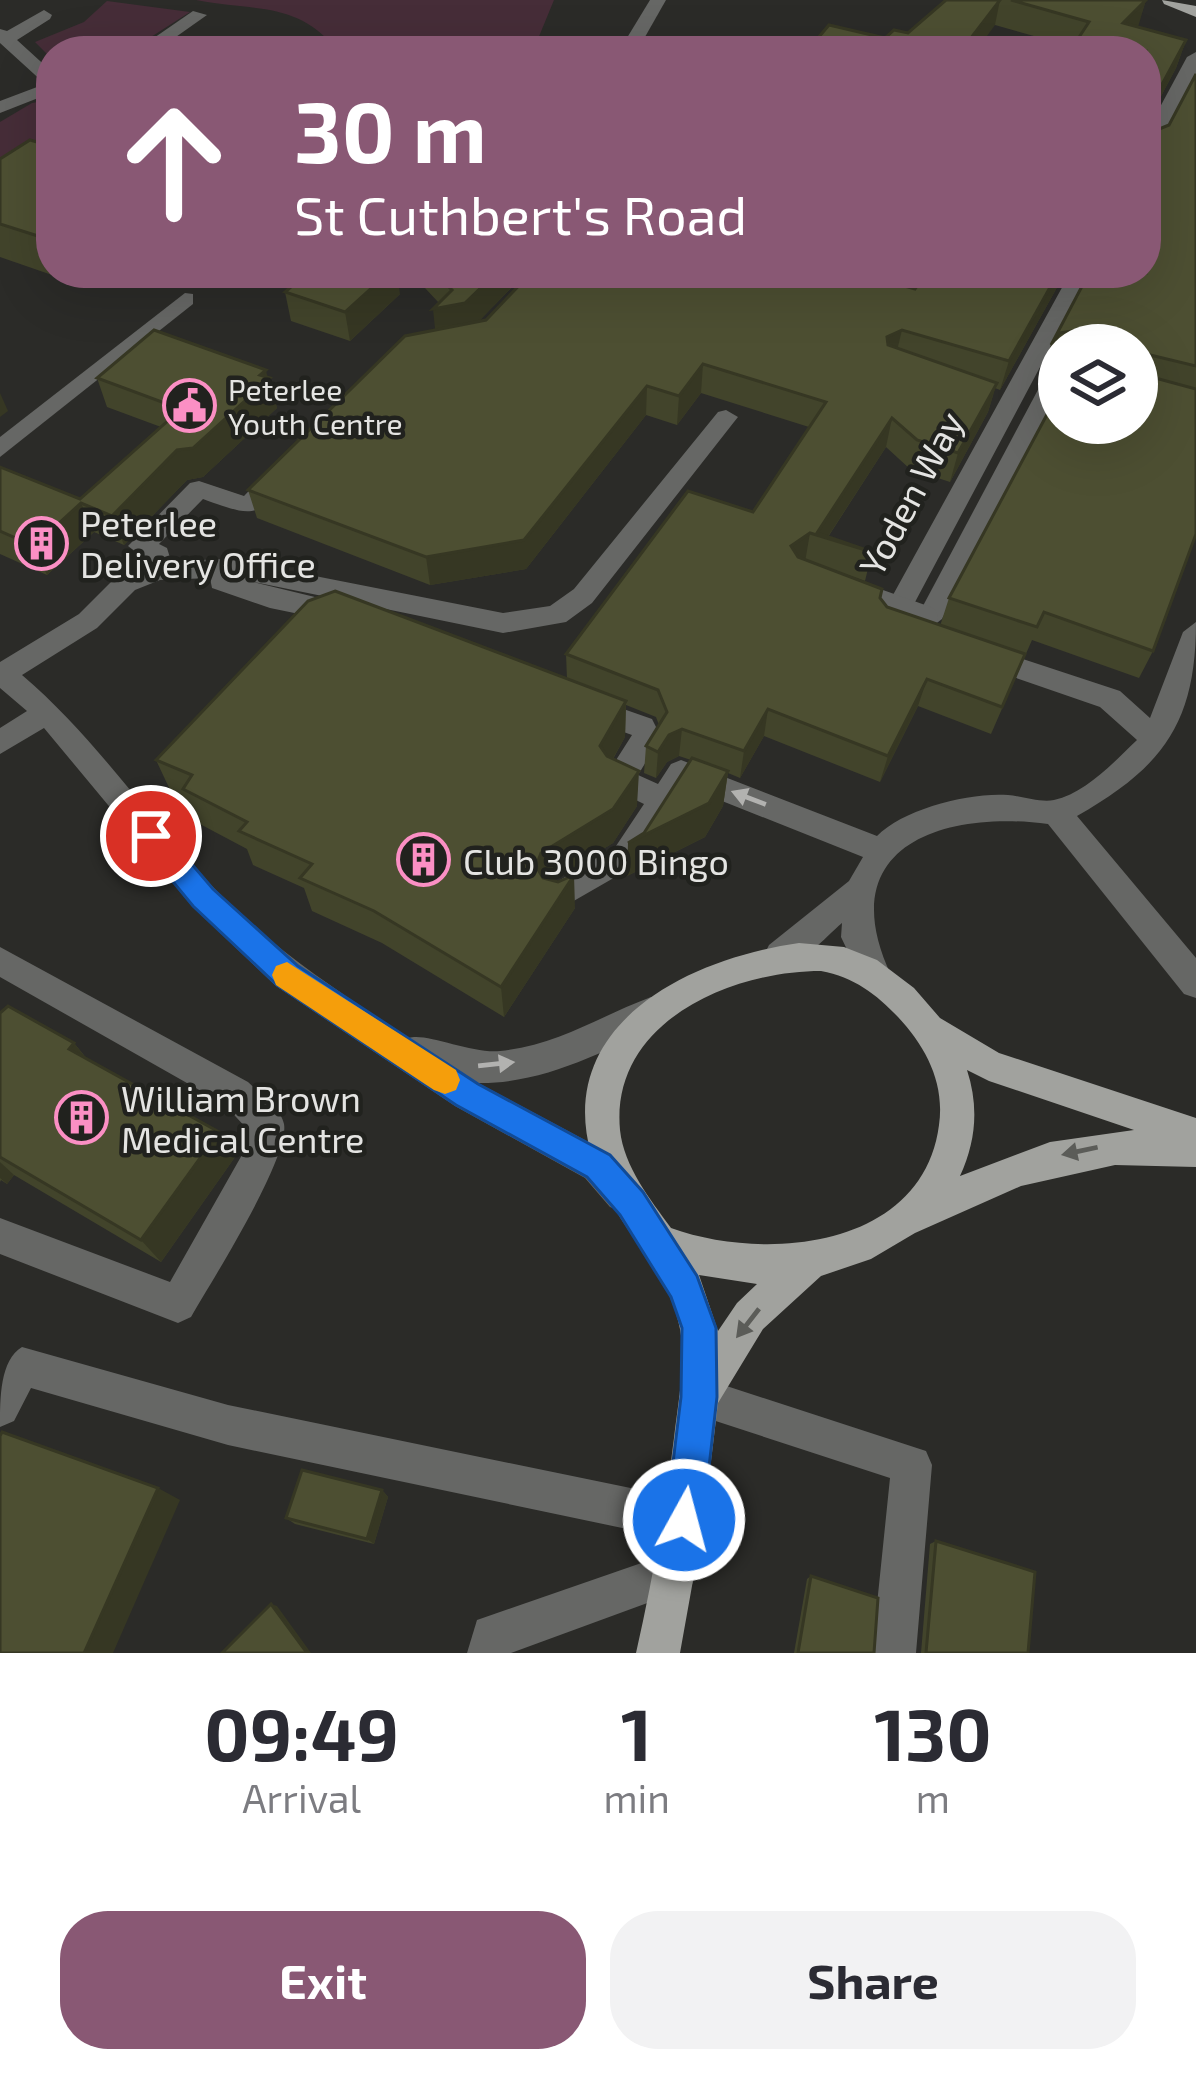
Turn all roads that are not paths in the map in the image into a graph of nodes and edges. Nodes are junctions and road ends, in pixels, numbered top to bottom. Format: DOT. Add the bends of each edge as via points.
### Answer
graph roads {
  1 [pos="658,0"];
  2 [pos="1169,0"];
  3 [pos="1196,12"];
  4 [pos="44,15"];
  5 [pos="199,15"];
  6 [pos="4,36"];
  7 [pos="167,36"];
  8 [pos="634,36"];
  9 [pos="1196,57"];
  10 [pos="36,69"];
  11 [pos="36,90"];
  12 [pos="0,109"];
  13 [pos="1161,123"];
  14 [pos="1073,288"];
  15 [pos="185,299"];
  16 [pos="726,417"];
  17 [pos="1038,418"];
  18 [pos="0,449"];
  19 [pos="291,462"];
  20 [pos="169,570"];
  21 [pos="856,593"];
  22 [pos="944,630"];
  23 [pos="389,631"];
  24 [pos="1196,632"];
  25 [pos="2,673"];
  26 [pos="1134,690"];
  27 [pos="553,696"];
  28 [pos="47,712"];
  29 [pos="1156,740"];
  30 [pos="0,743"];
  31 [pos="664,800"];
  32 [pos="1057,813"];
  33 [pos="882,851"];
  34 [pos="860,890"];
  35 [pos="558,897"];
  36 [pos="780,955"];
  37 [pos="0,961"];
  38 [pos="875,975"];
  39 [pos="1196,984"];
  40 [pos="651,1012"];
  41 [pos="935,1030"];
  42 [pos="384,1039"];
  43 [pos="1196,1135"];
  44 [pos="1196,1150"];
  45 [pos="631,1204"];
  46 [pos="908,1219"];
  47 [pos="0,1236"];
  48 [pos="658,1242"];
  49 [pos="812,1260"];
  50 [pos="699,1397"];
  51 [pos="0,1407"];
  52 [pos="684,1520"];
  53 [pos="676,1572"];
  54 [pos="489,1653"];
  55 [pos="658,1653"];
  56 [pos="894,1653"];
  1 -- 8 [label="street"];
  2 -- 3 [label="main road"];
  4 -- 6 [label="street"];
  5 -- 7 [label="street"];
  6 -- 10 [label="street"];
  9 -- 13 [label="street"];
  11 -- 12 [label="street"];
  14 -- 22 [label="street, Yoden Way" via="890,624"];
  15 -- 18 [label="street"];
  16 -- 20 [label="street" via="583,596 528,623 228,568"];
  17 -- 22 [label="street"];
  19 -- 20 [label="street" via="248,506 199,489 141,546"];
  20 -- 23 [label="street"];
  20 -- 25 [label="street" via="126,583 88,621"];
  21 -- 22 [label="street, bridge"];
  22 -- 26 [label="street"];
  22 -- 29 [label="street, Yoden Way" via="1110,699"];
  24 -- 29 [label="street"];
  25 -- 28 [label="street"];
  27 -- 31 [label="street" via="642,727 647,737 619,779"];
  28 -- 30 [label="street"];
  28 -- 42 [label="street" via="203,897 287,976"];
  29 -- 32 [label="street" via="1112,782"];
  33 -- 31 [label="street, one-way" via="681,772"];
  31 -- 35 [label="street" via="627,855"];
  32 -- 33 [label="street" via="1002,806 926,820"];
  32 -- 39 [label="street"];
  33 -- 34 [label="street"];
  34 -- 36 [label="street"];
  34 -- 38 [label="street" via="857,938"];
  36 -- 38 [label="main road" via="829,959"];
  36 -- 40 [label="main road"];
  37 -- 47 [label="street" via="236,1093 267,1125 264,1150 178,1304"];
  38 -- 41 [label="main road"];
  42 -- 40 [label="street, one-way" via="472,1067 582,1046"];
  40 -- 45 [label="main road" via="617,1054 603,1101 608,1158"];
  41 -- 43 [label="main road" via="989,1065"];
  41 -- 46 [label="main road" via="955,1076 958,1120 949,1167"];
  42 -- 45 [label="street" via="598,1166"];
  44 -- 46 [label="main road, one-way" via="1100,1146 1030,1161"];
  45 -- 48 [label="main road"];
  46 -- 49 [label="main road" via="867,1244"];
  48 -- 49 [label="main road" via="710,1261"];
  48 -- 50 [label="main road" via="699,1328"];
  49 -- 50 [label="main road, one-way" via="750,1316"];
  50 -- 52 [label="main road"];
  50 -- 56 [label="street" via="912,1466"];
  51 -- 52 [label="street" via="22,1366 229,1425"];
  52 -- 53 [label="main road"];
  53 -- 54 [label="street" via="492,1635"];
  53 -- 55 [label="main road"];
}
